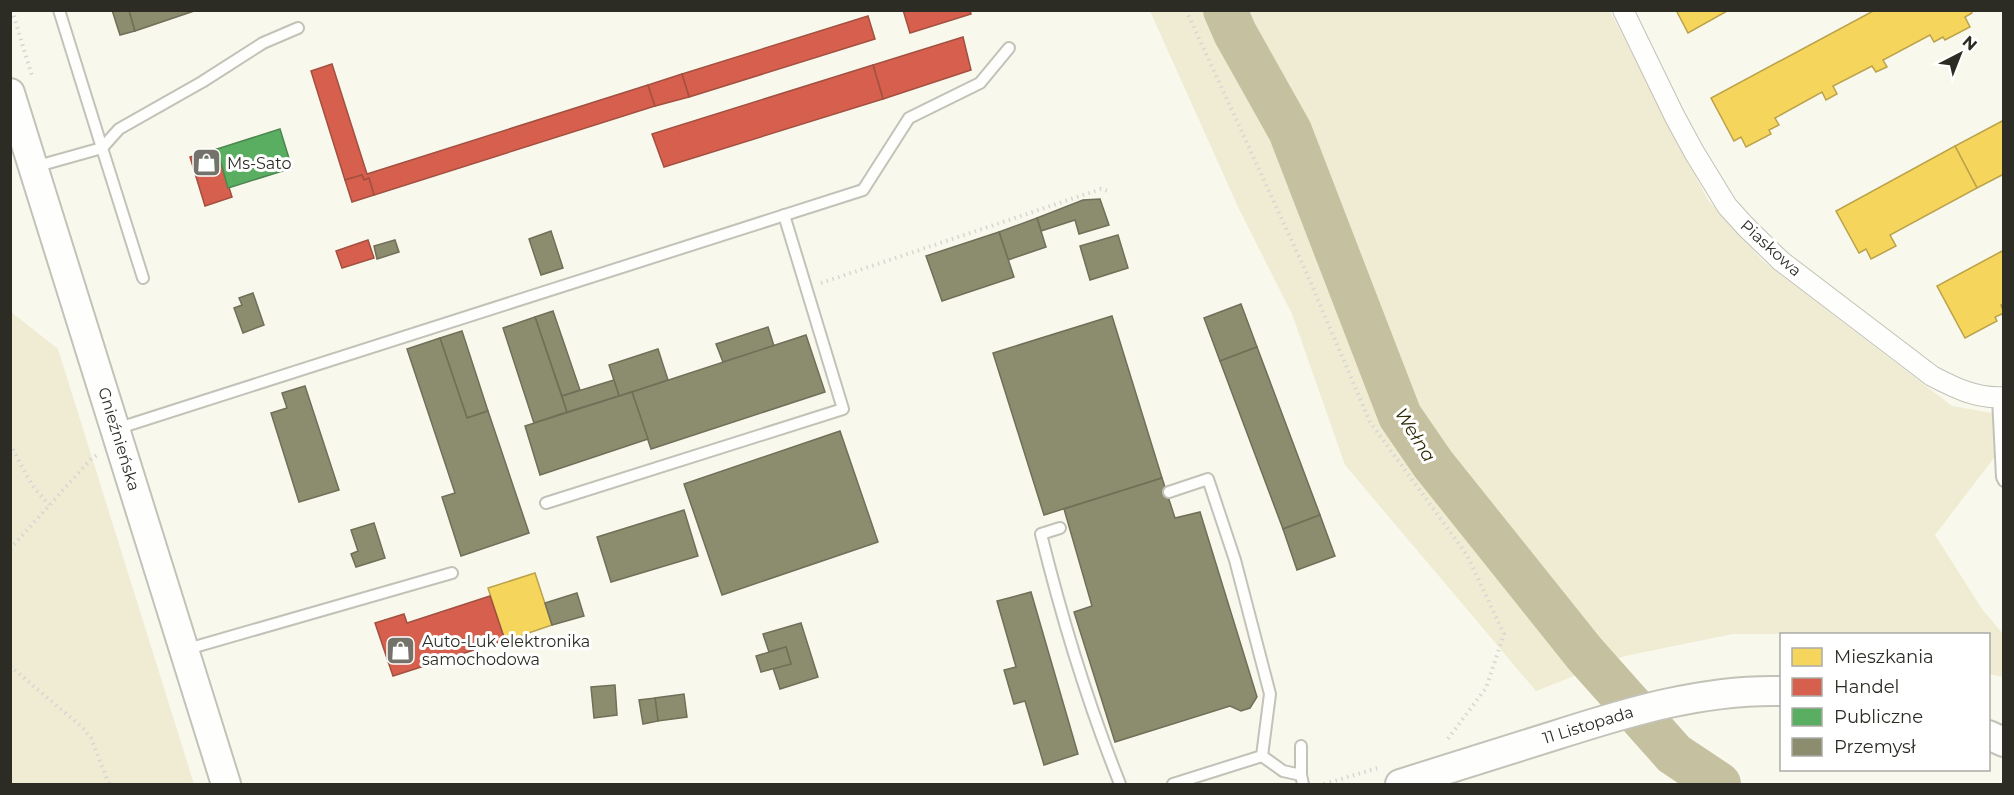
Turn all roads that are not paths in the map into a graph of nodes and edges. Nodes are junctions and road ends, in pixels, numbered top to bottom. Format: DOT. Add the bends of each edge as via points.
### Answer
graph roads {
  1 [pos="59,10"];
  2 [pos="1623,10"];
  3 [pos="298,28"];
  4 [pos="1009,48"];
  5 [pos="10,93"];
  6 [pos="102,148"];
  7 [pos="34,167"];
  8 [pos="784,215"];
  9 [pos="143,278"];
  10 [pos="2001,398"];
  11 [pos="118,436"];
  12 [pos="2004,481"];
  13 [pos="1169,492"];
  14 [pos="546,503"];
  15 [pos="1060,528"];
  16 [pos="452,573"];
  17 [pos="184,650"];
  18 [pos="1780,691"];
  19 [pos="1990,735"];
  20 [pos="2004,742"];
  21 [pos="1301,746"];
  22 [pos="1262,756"];
  23 [pos="1302,780"];
  24 [pos="226,784"];
  25 [pos="1120,784"];
  26 [pos="1173,784"];
  27 [pos="1400,784"];
  1 -- 6 [label="lane"];
  2 -- 10 [label="street, Piaskowa" via="1694,152 1746,227 1781,261 1932,376 1974,395"];
  3 -- 6 [label="lane" via="263,43 119,129"];
  4 -- 8 [label="lane" via="980,83 909,118 862,190"];
  5 -- 7 [label="main road, Gnieźnieńska"];
  6 -- 7 [label="lane"];
  6 -- 9 [label="lane"];
  7 -- 11 [label="main road, Gnieźnieńska"];
  8 -- 11 [label="lane"];
  8 -- 14 [label="lane" via="843,409"];
  10 -- 12 [label="lane"];
  11 -- 17 [label="main road, Gnieźnieńska"];
  13 -- 22 [label="lane" via="1208,479 1235,560 1270,694"];
  15 -- 25 [label="lane" via="1041,534 1052,580"];
  16 -- 17 [label="lane"];
  17 -- 24 [label="main road, Gnieźnieńska"];
  18 -- 27 [label="main road, 11 Listopada" via="1671,701"];
  19 -- 20 [label="main road"];
  21 -- 23 [label="lane"];
  22 -- 23 [label="lane"];
  22 -- 26 [label="lane"];
}
